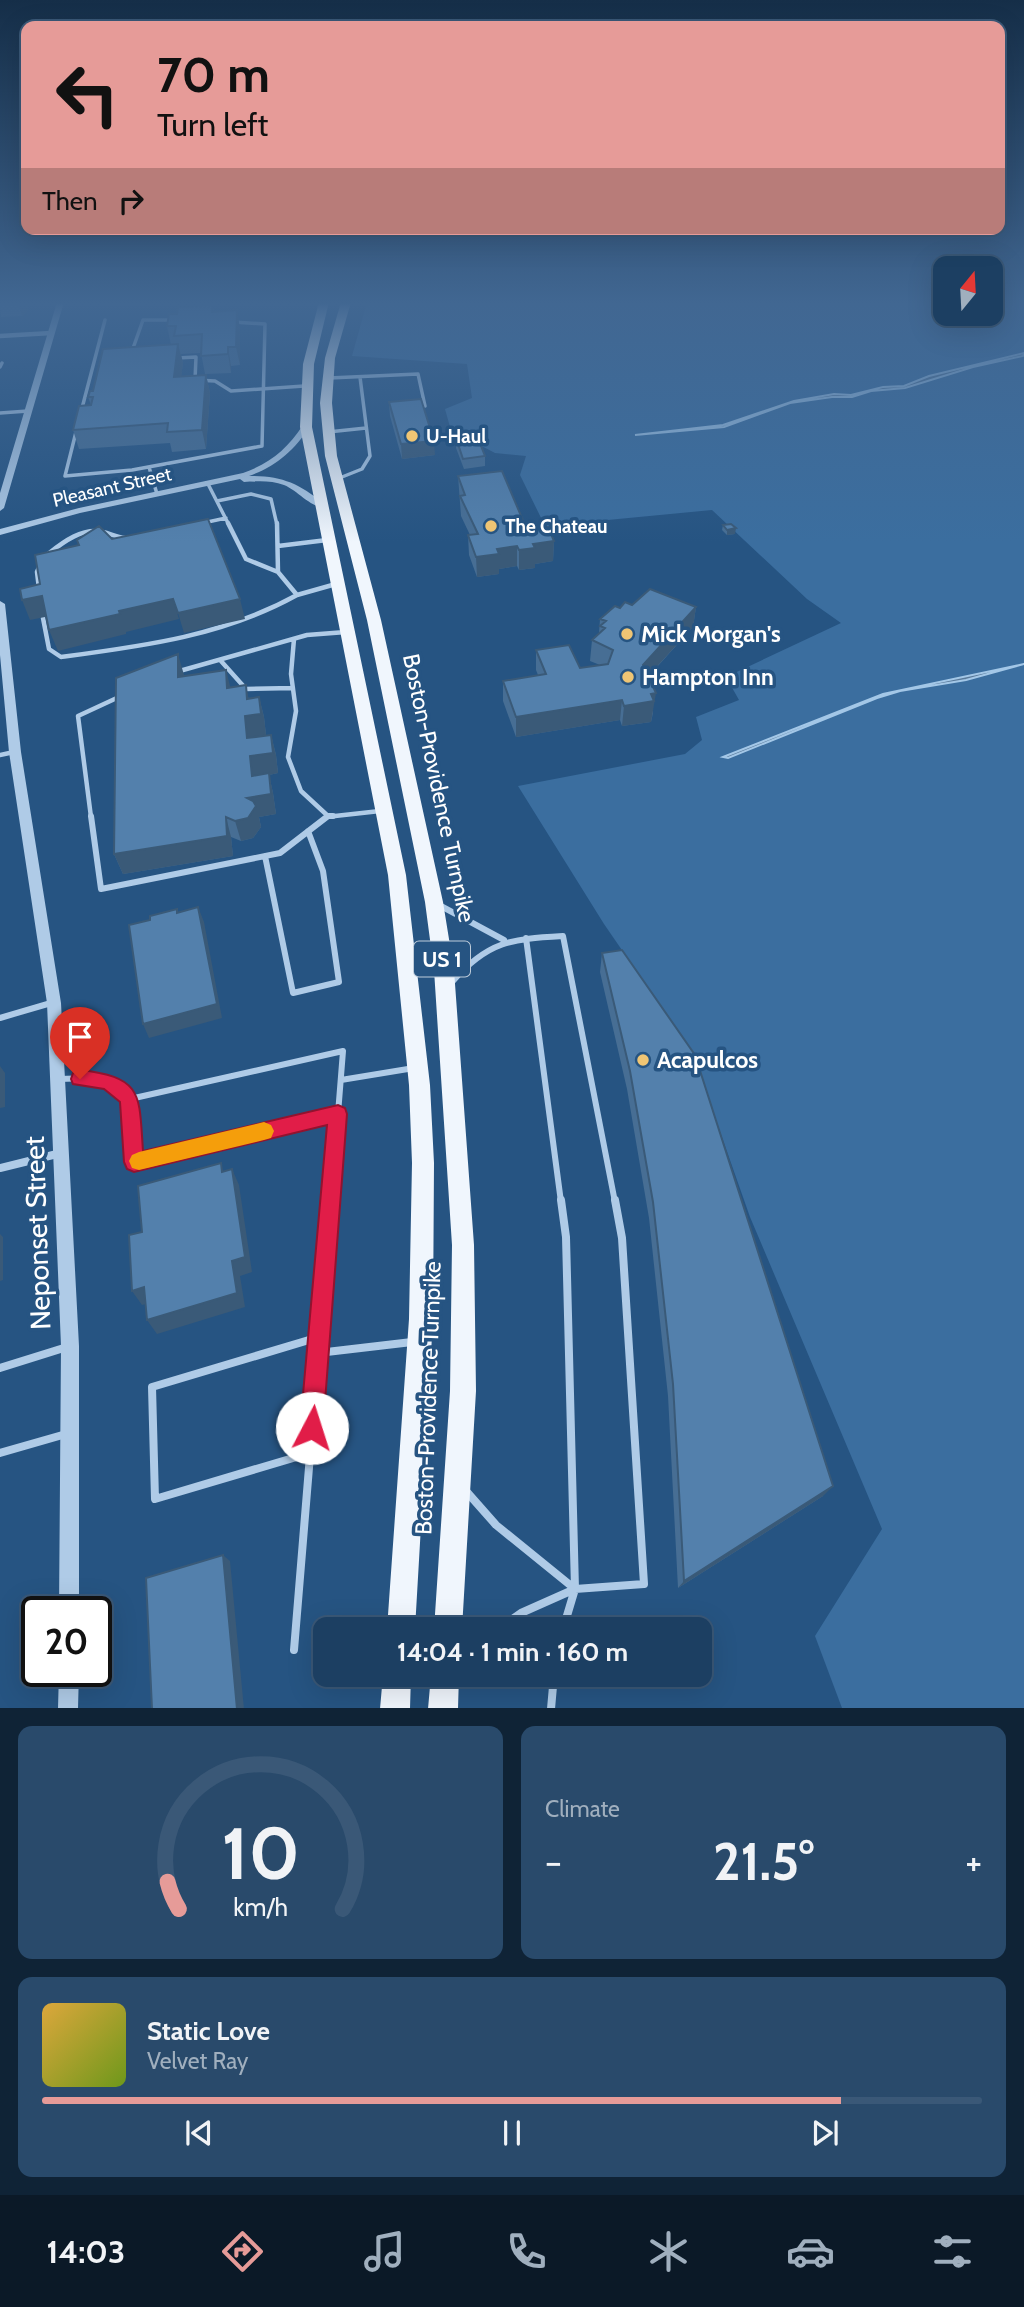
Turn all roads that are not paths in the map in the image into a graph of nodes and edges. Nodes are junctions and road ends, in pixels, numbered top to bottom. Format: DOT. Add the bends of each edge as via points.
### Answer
graph roads {
  1 [pos="37,382"];
  2 [pos="89,382"];
  3 [pos="216,382"];
  4 [pos="262,382"];
  5 [pos="305,382"];
  6 [pos="329,382"];
  7 [pos="361,382"];
  8 [pos="420,382"];
  9 [pos="304,386"];
  10 [pos="262,389"];
  11 [pos="425,406"];
  12 [pos="28,411"];
  13 [pos="0,413"];
  14 [pos="81,414"];
  15 [pos="77,427"];
  16 [pos="306,427"];
  17 [pos="366,428"];
  18 [pos="327,432"];
  19 [pos="149,467"];
  20 [pos="233,479"];
  21 [pos="337,480"];
  22 [pos="208,484"];
  23 [pos="157,494"];
  24 [pos="217,501"];
  25 [pos="320,505"];
  26 [pos="0,508"];
  27 [pos="226,518"];
  28 [pos="200,523"];
  29 [pos="0,532"];
  30 [pos="136,538"];
  31 [pos="327,540"];
  32 [pos="278,546"];
  33 [pos="278,572"];
  34 [pos="336,584"];
  35 [pos="39,595"];
  36 [pos="297,595"];
  37 [pos="0,604"];
  38 [pos="43,618"];
  39 [pos="346,632"];
  40 [pos="294,639"];
  41 [pos="221,661"];
  42 [pos="164,677"];
  43 [pos="293,688"];
  44 [pos="4,689"];
  45 [pos="127,694"];
  46 [pos="7,754"];
  47 [pos="383,810"];
  48 [pos="328,816"];
  49 [pos="308,831"];
  50 [pos="265,856"];
  51 [pos="434,902"];
  52 [pos="526,938"];
  53 [pos="504,940"];
  54 [pos="445,990"];
  55 [pos="54,1003"];
  56 [pos="0,1018"];
  57 [pos="416,1068"];
  58 [pos="59,1079"];
  59 [pos="341,1080"];
  60 [pos="130,1100"];
  61 [pos="338,1114"];
  62 [pos="61,1153"];
  63 [pos="0,1168"];
  64 [pos="319,1336"];
  65 [pos="419,1341"];
  66 [pos="70,1346"];
  67 [pos="318,1353"];
  68 [pos="0,1368"];
  69 [pos="69,1433"];
  70 [pos="0,1453"];
  71 [pos="310,1454"];
  72 [pos="457,1480"];
  73 [pos="575,1589"];
  74 [pos="69,1596"];
  75 [pos="402,1617"];
  76 [pos="449,1617"];
  77 [pos="515,1617"];
  78 [pos="567,1617"];
  79 [pos="294,1650"];
  80 [pos="69,1687"];
  81 [pos="396,1687"];
  82 [pos="553,1687"];
  83 [pos="68,1708"];
  84 [pos="395,1708"];
  85 [pos="551,1708"];
  1 -- 12 [label="street"];
  2 -- 14 [label="lane"];
  3 -- 10 [label="lane" via="231,391"];
  4 -- 10 [label="lane"];
  5 -- 9 [label="main road, Boston-Providence Turnpike / US 1"];
  6 -- 18 [label="main road, Boston-Providence Turnpike / US 1"];
  7 -- 17 [label="lane"];
  8 -- 11 [label="lane"];
  9 -- 10 [label="lane"];
  9 -- 16 [label="main road, Boston-Providence Turnpike / US 1"];
  10 -- 19 [label="lane" via="262,446"];
  12 -- 13 [label="lane"];
  12 -- 26 [label="street"];
  15 -- 19 [label="lane" via="65,476"];
  16 -- 20 [label="street, Pleasant Street" via="283,458"];
  16 -- 25 [label="main road, Boston-Providence Turnpike / US 1"];
  17 -- 18 [label="lane"];
  17 -- 21 [label="lane" via="370,456 362,469"];
  18 -- 21 [label="main road, Boston-Providence Turnpike / US 1"];
  19 -- 23 [label="lane"];
  20 -- 22 [label="street, Pleasant Street"];
  20 -- 25 [label="street, Pleasant Street" via="295,484"];
  21 -- 51 [label="main road, Boston-Providence Turnpike / US 1" via="373,620"];
  22 -- 23 [label="street, Pleasant Street"];
  22 -- 24 [label="lane"];
  23 -- 29 [label="street, Pleasant Street"];
  24 -- 27 [label="lane"];
  24 -- 32 [label="lane" via="251,494 271,499"];
  25 -- 31 [label="main road, Boston-Providence Turnpike / US 1"];
  27 -- 28 [label="lane"];
  27 -- 33 [label="lane" via="246,559"];
  30 -- 35 [label="lane" via="90,531 62,542 37,572"];
  31 -- 32 [label="lane"];
  31 -- 34 [label="main road, Boston-Providence Turnpike / US 1"];
  32 -- 33 [label="lane"];
  33 -- 36 [label="lane"];
  34 -- 36 [label="lane"];
  34 -- 39 [label="main road, Boston-Providence Turnpike / US 1"];
  36 -- 38 [label="lane" via="238,626 61,656 49,649"];
  37 -- 44 [label="street, Neponset Street"];
  39 -- 40 [label="lane"];
  39 -- 47 [label="main road, Boston-Providence Turnpike / US 1"];
  40 -- 41 [label="lane"];
  40 -- 43 [label="lane"];
  41 -- 42 [label="lane" via="188,666"];
  41 -- 43 [label="lane" via="247,689"];
  43 -- 48 [label="lane" via="296,711 288,757 301,791"];
  44 -- 46 [label="street, Neponset Street"];
  45 -- 50 [label="lane" via="78,716 101,890"];
  46 -- 55 [label="street, Neponset Street"];
  47 -- 48 [label="lane"];
  47 -- 57 [label="main road, Boston-Providence Turnpike / US 1" via="397,877"];
  48 -- 49 [label="lane"];
  49 -- 50 [label="lane" via="279,853"];
  49 -- 50 [label="lane" via="323,871 339,982 293,993"];
  51 -- 53 [label="lane"];
  51 -- 54 [label="main road, Boston-Providence Turnpike / US 1"];
  52 -- 53 [label="lane"];
  52 -- 73 [label="lane" via="566,1237"];
  52 -- 73 [label="lane" via="563,936 622,1238 644,1584"];
  53 -- 54 [label="lane" via="471,958"];
  54 -- 72 [label="main road, Boston-Providence Turnpike / US 1" via="463,1245 463,1391"];
  55 -- 56 [label="lane"];
  55 -- 58 [label="street, Neponset Street"];
  57 -- 59 [label="lane"];
  57 -- 65 [label="main road, Boston-Providence Turnpike / US 1" via="421,1156"];
  58 -- 60 [label="lane" via="106,1081"];
  58 -- 62 [label="street, Neponset Street"];
  59 -- 60 [label="lane" via="343,1051"];
  59 -- 61 [label="lane"];
  60 -- 61 [label="lane" via="134,1162"];
  61 -- 64 [label="lane"];
  62 -- 63 [label="street"];
  62 -- 66 [label="street, Neponset Street"];
  64 -- 67 [label="lane"];
  64 -- 71 [label="lane" via="152,1387 155,1499"];
  65 -- 67 [label="lane"];
  65 -- 75 [label="main road, Boston-Providence Turnpike / US 1"];
  66 -- 68 [label="lane"];
  66 -- 69 [label="street, Neponset Street"];
  67 -- 71 [label="lane"];
  69 -- 70 [label="lane"];
  69 -- 74 [label="street, Neponset Street"];
  71 -- 79 [label="lane"];
  72 -- 73 [label="lane" via="496,1525"];
  72 -- 76 [label="main road, Boston-Providence Turnpike / US 1"];
  73 -- 77 [label="lane"];
  73 -- 78 [label="lane"];
  80 -- 83 [label="street"];
  81 -- 84 [label="main road"];
  82 -- 85 [label="lane"];
}
